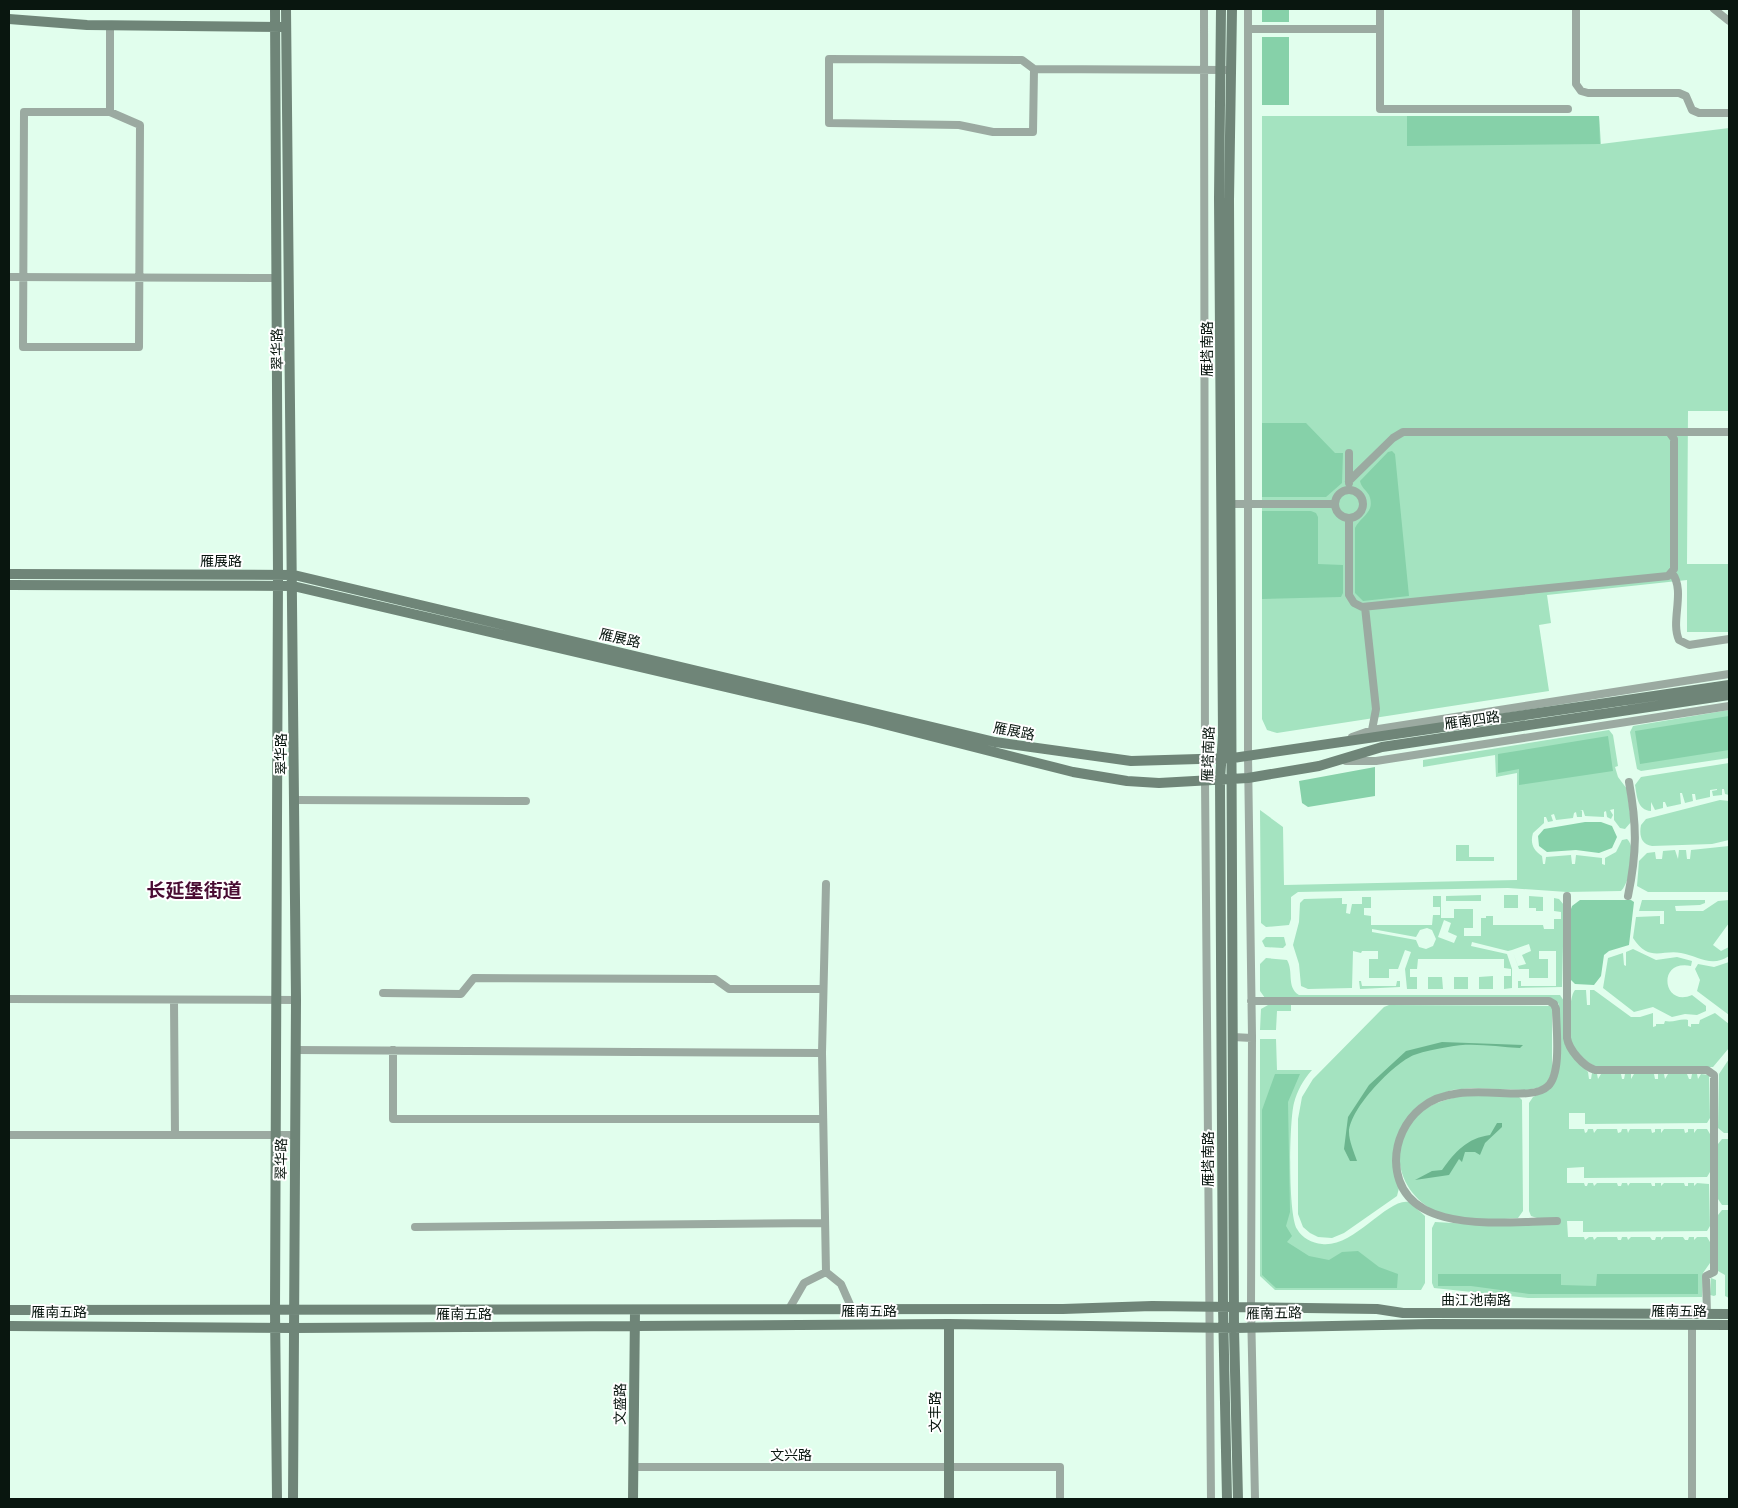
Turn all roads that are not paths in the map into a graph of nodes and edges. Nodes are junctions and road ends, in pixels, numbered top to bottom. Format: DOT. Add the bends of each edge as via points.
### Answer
graph roads {
  1 [pos="275,9"];
  2 [pos="286,9"];
  3 [pos="1204,9"];
  4 [pos="1222,9"];
  5 [pos="1232,9"];
  6 [pos="1248,9"];
  7 [pos="1380,9"];
  8 [pos="1576,9"];
  9 [pos="1714,9"];
  10 [pos="9,19"];
  11 [pos="1729,20"];
  12 [pos="110,26"];
  13 [pos="281,27"];
  14 [pos="1248,30"];
  15 [pos="1380,30"];
  16 [pos="1034,69"];
  17 [pos="1233,69"];
  18 [pos="1204,70"];
  19 [pos="1222,70"];
  20 [pos="1568,108"];
  21 [pos="110,112"];
  22 [pos="1729,113"];
  23 [pos="9,277"];
  24 [pos="23,277"];
  25 [pos="139,277"];
  26 [pos="277,278"];
  27 [pos="1669,432"];
  28 [pos="1729,432"];
  29 [pos="1349,453"];
  30 [pos="1349,486"];
  31 [pos="1232,504"];
  32 [pos="1248,504"];
  33 [pos="1335,504"];
  34 [pos="1349,518"];
  35 [pos="1672,573"];
  36 [pos="9,574"];
  37 [pos="278,575"];
  38 [pos="294,575"];
  39 [pos="9,585"];
  40 [pos="293,586"];
  41 [pos="277,587"];
  42 [pos="1366,607"];
  43 [pos="1729,639"];
  44 [pos="1729,674"];
  45 [pos="1729,685"];
  46 [pos="1729,695"];
  47 [pos="1729,706"];
  48 [pos="1372,730"];
  49 [pos="1339,742"];
  50 [pos="1248,756"];
  51 [pos="1227,759"];
  52 [pos="1205,760"];
  53 [pos="1341,761"];
  54 [pos="1248,778"];
  55 [pos="1205,780"];
  56 [pos="1220,780"];
  57 [pos="1231,780"];
  58 [pos="1629,782"];
  59 [pos="295,800"];
  60 [pos="526,801"];
  61 [pos="826,884"];
  62 [pos="1567,896"];
  63 [pos="1628,896"];
  64 [pos="823,989"];
  65 [pos="383,993"];
  66 [pos="9,999"];
  67 [pos="174,1000"];
  68 [pos="278,1000"];
  69 [pos="296,1000"];
  70 [pos="1251,1001"];
  71 [pos="1233,1038"];
  72 [pos="1252,1038"];
  73 [pos="1208,1039"];
  74 [pos="1222,1039"];
  75 [pos="296,1050"];
  76 [pos="393,1050"];
  77 [pos="822,1053"];
  78 [pos="823,1118"];
  79 [pos="9,1135"];
  80 [pos="175,1135"];
  81 [pos="277,1135"];
  82 [pos="295,1135"];
  83 [pos="1557,1221"];
  84 [pos="825,1223"];
  85 [pos="414,1227"];
  86 [pos="826,1272"];
  87 [pos="1210,1306"];
  88 [pos="1223,1307"];
  89 [pos="1251,1307"];
  90 [pos="1234,1308"];
  91 [pos="789,1309"];
  92 [pos="852,1309"];
  93 [pos="9,1310"];
  94 [pos="635,1310"];
  95 [pos="275,1311"];
  96 [pos="294,1311"];
  97 [pos="1707,1314"];
  98 [pos="1729,1314"];
  99 [pos="949,1324"];
  100 [pos="1692,1325"];
  101 [pos="1729,1325"];
  102 [pos="9,1326"];
  103 [pos="635,1326"];
  104 [pos="276,1327"];
  105 [pos="1210,1327"];
  106 [pos="1229,1327"];
  107 [pos="1252,1327"];
  108 [pos="294,1328"];
  109 [pos="633,1467"];
  110 [pos="949,1468"];
  111 [pos="277,1499"];
  112 [pos="292,1499"];
  113 [pos="633,1499"];
  114 [pos="949,1499"];
  115 [pos="1060,1499"];
  116 [pos="1211,1499"];
  117 [pos="1227,1499"];
  118 [pos="1238,1499"];
  119 [pos="1255,1499"];
  120 [pos="1692,1499"];
  1 -- 13 [label="main road, 翠华路"];
  2 -- 13 [label="main road, 翠华路"];
  3 -- 18 [label="street"];
  4 -- 19 [label="main road, 雁塔南路"];
  5 -- 17 [label="main road, 雁塔南路"];
  6 -- 14 [label="street"];
  7 -- 15 [label="street"];
  8 -- 22 [label="street" via="1576,84 1581,91 1679,93 1686,96 1692,110 1699,113"];
  9 -- 11 [label="street"];
  10 -- 12 [label="main road"];
  12 -- 13 [label="main road"];
  12 -- 21 [label="street"];
  13 -- 26 [label="main road, 翠华路"];
  13 -- 38 [label="main road, 翠华路"];
  14 -- 15 [label="street"];
  14 -- 32 [label="street"];
  15 -- 20 [label="street" via="1380,108"];
  16 -- 16 [label="street" via="1022,60 830,59 829,123 959,125 992,132 1033,132"];
  16 -- 18 [label="street"];
  17 -- 19 [label="street"];
  17 -- 31 [label="main road, 雁塔南路" via="1229,200"];
  18 -- 19 [label="street"];
  18 -- 52 [label="street"];
  19 -- 51 [label="main road, 雁塔南路" via="1219,198"];
  21 -- 24 [label="street" via="24,112"];
  21 -- 25 [label="street" via="140,125"];
  23 -- 24 [label="street"];
  24 -- 25 [label="street"];
  24 -- 25 [label="street" via="23,347 139,348"];
  25 -- 26 [label="street"];
  26 -- 37 [label="main road, 翠华路"];
  27 -- 28 [label="street"];
  27 -- 30 [label="street" via="1403,432 1393,438"];
  27 -- 35 [label="street" via="1674,439"];
  29 -- 30 [label="street"];
  30 -- 33 [label="street" via="1339,494"];
  30 -- 34 [label="street" via="1359,494 1363,504 1359,514"];
  31 -- 32 [label="street"];
  31 -- 51 [label="main road, 雁塔南路"];
  32 -- 33 [label="street"];
  32 -- 50 [label="street"];
  33 -- 34 [label="street" via="1339,514"];
  34 -- 42 [label="street" via="1350,595 1354,603"];
  35 -- 42 [label="street" via="1668,576"];
  35 -- 43 [label="street" via="1677,582 1679,640 1690,645"];
  36 -- 37 [label="main road, 雁展路"];
  37 -- 38 [label="main road, 雁展路"];
  37 -- 41 [label="main road, 翠华路"];
  38 -- 40 [label="main road, 翠华路"];
  38 -- 52 [label="main road, 雁展路" via="995,742 1131,761"];
  39 -- 41 [label="main road, 雁展路"];
  40 -- 41 [label="main road, 雁展路"];
  40 -- 55 [label="main road, 雁展路" via="868,720 1074,772 1127,782"];
  40 -- 59 [label="main road, 翠华路"];
  41 -- 68 [label="main road, 翠华路"];
  42 -- 48 [label="street" via="1376,709"];
  44 -- 48 [label="street"];
  45 -- 49 [label="main road, 雁南四路" via="1378,739"];
  46 -- 53 [label="main road, 雁南四路" via="1382,747"];
  47 -- 53 [label="street" via="1376,761"];
  48 -- 49 [label="street"];
  49 -- 50 [label="main road, 雁南四路"];
  50 -- 51 [label="main road, 雁南四路"];
  50 -- 54 [label="street"];
  51 -- 52 [label="main road, 雁展路"];
  51 -- 56 [label="main road, 雁塔南路"];
  51 -- 57 [label="main road, 雁塔南路"];
  52 -- 55 [label="street"];
  53 -- 54 [label="main road, 雁南四路"];
  54 -- 57 [label="main road, 雁南四路"];
  54 -- 70 [label="street"];
  55 -- 56 [label="main road, 雁展路"];
  55 -- 73 [label="street"];
  56 -- 57 [label="main road, 雁南四路"];
  56 -- 74 [label="main road, 雁塔南路"];
  57 -- 71 [label="main road, 雁塔南路"];
  58 -- 63 [label="street" via="1636,833"];
  59 -- 60 [label="street"];
  59 -- 69 [label="main road, 翠华路"];
  61 -- 64 [label="street"];
  62 -- 97 [label="street" via="1567,1038 1571,1049 1595,1070 1707,1070 1714,1075 1714,1272 1706,1276"];
  64 -- 65 [label="street" via="730,989 715,979 474,978 461,994"];
  64 -- 77 [label="street"];
  66 -- 67 [label="street"];
  67 -- 68 [label="street"];
  67 -- 80 [label="street"];
  68 -- 69 [label="street"];
  68 -- 81 [label="main road, 翠华路"];
  69 -- 75 [label="main road, 翠华路"];
  70 -- 72 [label="street"];
  70 -- 83 [label="street" via="1554,1004 1556,1065 1548,1086 1532,1093 1457,1092 1431,1101 1405,1126 1398,1143 1396,1161 1400,1179 1410,1197 1423,1209 1440,1217 1464,1221"];
  71 -- 72 [label="street"];
  71 -- 90 [label="main road, 雁塔南路"];
  72 -- 89 [label="street"];
  73 -- 74 [label="street"];
  73 -- 87 [label="street"];
  74 -- 88 [label="main road, 雁塔南路"];
  75 -- 76 [label="street"];
  75 -- 82 [label="main road, 翠华路"];
  76 -- 77 [label="street"];
  76 -- 78 [label="street" via="392,1119"];
  77 -- 78 [label="street"];
  78 -- 84 [label="street"];
  79 -- 80 [label="street"];
  80 -- 81 [label="street"];
  81 -- 82 [label="street"];
  81 -- 95 [label="main road, 翠华路"];
  82 -- 96 [label="main road, 翠华路"];
  84 -- 85 [label="street"];
  84 -- 86 [label="street"];
  86 -- 91 [label="street" via="804,1282"];
  86 -- 92 [label="street" via="841,1284"];
  87 -- 88 [label="main road, 雁南五路"];
  87 -- 92 [label="main road, 雁南五路"];
  87 -- 105 [label="street"];
  88 -- 90 [label="main road, 曲江池南路"];
  88 -- 106 [label="main road, 雁塔南路"];
  89 -- 90 [label="main road, 曲江池南路"];
  89 -- 97 [label="main road, 曲江池南路" via="1378,1309 1403,1313"];
  89 -- 107 [label="street"];
  90 -- 106 [label="main road, 雁塔南路"];
  91 -- 92 [label="main road, 雁南五路"];
  91 -- 94 [label="main road, 雁南五路"];
  93 -- 95 [label="main road, 雁南五路"];
  94 -- 96 [label="main road, 雁南五路"];
  94 -- 103 [label="main road, 文盛路"];
  95 -- 96 [label="main road, 雁南五路"];
  95 -- 104 [label="main road, 翠华路"];
  96 -- 108 [label="main road, 翠华路"];
  97 -- 98 [label="main road, 曲江池南路"];
  99 -- 103 [label="main road, 雁南五路"];
  99 -- 105 [label="main road, 雁南五路"];
  99 -- 110 [label="main road, 文丰路"];
  100 -- 101 [label="main road, 雁南五路"];
  100 -- 107 [label="main road, 雁南五路"];
  100 -- 120 [label="street"];
  102 -- 104 [label="main road, 雁南五路"];
  103 -- 108 [label="main road, 雁南五路"];
  103 -- 109 [label="main road, 文盛路"];
  104 -- 108 [label="main road, 雁南五路"];
  104 -- 111 [label="main road, 翠华路"];
  105 -- 106 [label="main road, 雁南五路"];
  105 -- 116 [label="street"];
  106 -- 107 [label="main road, 雁南五路"];
  106 -- 117 [label="main road, 雁塔南路"];
  106 -- 118 [label="main road, 雁塔南路"];
  107 -- 119 [label="street"];
  108 -- 112 [label="main road, 翠华路"];
  109 -- 110 [label="street, 文兴路"];
  109 -- 113 [label="main road, 文盛路"];
  110 -- 114 [label="main road, 文丰路"];
  110 -- 115 [label="street, 文兴路" via="1060,1467"];
}
